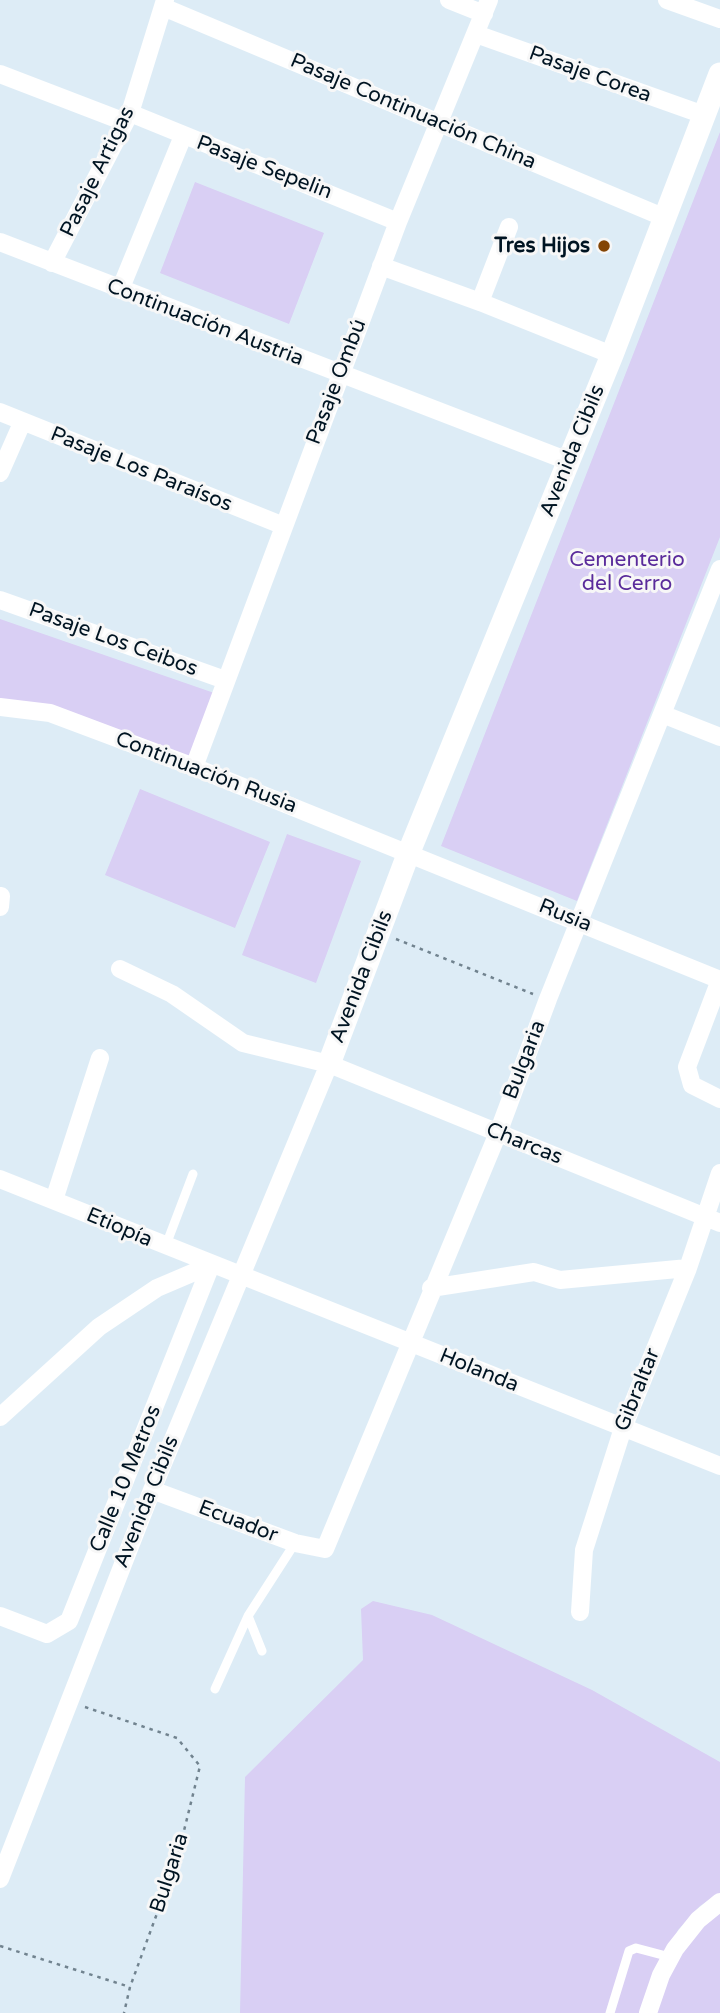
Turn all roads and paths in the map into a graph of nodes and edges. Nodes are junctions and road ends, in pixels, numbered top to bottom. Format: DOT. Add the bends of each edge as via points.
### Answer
graph roads {
  1 [pos="449,0"];
  2 [pos="667,0"];
  3 [pos="164,4"];
  4 [pos="487,7"];
  5 [pos="720,19"];
  6 [pos="476,34"];
  7 [pos="0,74"];
  8 [pos="720,74"];
  9 [pos="704,116"];
  10 [pos="127,117"];
  11 [pos="441,123"];
  12 [pos="183,136"];
  13 [pos="663,217"];
  14 [pos="398,222"];
  15 [pos="509,227"];
  16 [pos="0,243"];
  17 [pos="52,263"];
  18 [pos="381,266"];
  19 [pos="120,290"];
  20 [pos="480,302"];
  21 [pos="612,355"];
  22 [pos="340,375"];
  23 [pos="0,412"];
  24 [pos="22,422"];
  25 [pos="568,461"];
  26 [pos="0,473"];
  27 [pos="284,526"];
  28 [pos="720,569"];
  29 [pos="0,600"];
  30 [pos="225,680"];
  31 [pos="0,706"];
  32 [pos="662,714"];
  33 [pos="720,737"];
  34 [pos="194,767"];
  35 [pos="410,852"];
  36 [pos="1,896"];
  37 [pos="0,907"];
  38 [pos="579,922"];
  39 [pos="380,932"];
  40 [pos="120,969"];
  41 [pos="720,980"];
  42 [pos="548,999"];
  43 [pos="100,1058"];
  44 [pos="329,1064"];
  45 [pos="720,1099"];
  46 [pos="498,1133"];
  47 [pos="193,1174"];
  48 [pos="720,1174"];
  49 [pos="0,1179"];
  50 [pos="54,1200"];
  51 [pos="713,1220"];
  52 [pos="166,1247"];
  53 [pos="211,1265"];
  54 [pos="688,1268"];
  55 [pos="239,1275"];
  56 [pos="431,1287"];
  57 [pos="410,1343"];
  58 [pos="0,1417"];
  59 [pos="623,1428"];
  60 [pos="720,1466"];
  61 [pos="152,1489"];
  62 [pos="295,1543"];
  63 [pos="325,1549"];
  64 [pos="580,1612"];
  65 [pos="0,1616"];
  66 [pos="248,1616"];
  67 [pos="262,1651"];
  68 [pos="215,1689"];
  69 [pos="68,1701"];
  70 [pos="0,1879"];
  71 [pos="720,1902"];
  72 [pos="0,1946"];
  73 [pos="670,1957"];
  74 [pos="130,1987"];
  75 [pos="124,2013"];
  76 [pos="610,2013"];
  77 [pos="648,2013"];
  1 -- 4 [label="street"];
  2 -- 5 [label="street"];
  3 -- 10 [label="street, Pasaje Artigas"];
  3 -- 11 [label="street, Pasaje Continuación China"];
  4 -- 6 [label="street, Pasaje Ombú"];
  6 -- 9 [label="street, Pasaje Corea"];
  6 -- 11 [label="street, Pasaje Ombú"];
  7 -- 10 [label="street, Pasaje Sepelin"];
  8 -- 9 [label="street, Avenida Cibils"];
  9 -- 13 [label="street, Avenida Cibils"];
  10 -- 12 [label="street, Pasaje Sepelin"];
  10 -- 17 [label="street, Pasaje Artigas"];
  11 -- 13 [label="street, Pasaje Continuación China"];
  11 -- 14 [label="street, Pasaje Ombú"];
  12 -- 14 [label="street, Pasaje Sepelin"];
  12 -- 19 [label="street"];
  13 -- 21 [label="street, Avenida Cibils"];
  14 -- 18 [label="street, Pasaje Ombú"];
  15 -- 20 [label="street"];
  16 -- 17 [label="street, Continuación Austria"];
  17 -- 19 [label="street, Continuación Austria"];
  18 -- 20 [label="street"];
  18 -- 22 [label="street, Pasaje Ombú"];
  19 -- 22 [label="street, Continuación Austria"];
  20 -- 21 [label="street"];
  21 -- 25 [label="street, Avenida Cibils"];
  22 -- 25 [label="street, Continuación Austria"];
  22 -- 27 [label="street, Pasaje Ombú"];
  23 -- 24 [label="street, Pasaje Los Paraísos"];
  24 -- 26 [label="street"];
  24 -- 27 [label="street, Pasaje Los Paraísos"];
  25 -- 35 [label="street, Avenida Cibils"];
  27 -- 30 [label="street, Pasaje Ombú"];
  28 -- 32 [label="street, Bulgaria"];
  29 -- 30 [label="street, Pasaje Los Ceibos"];
  30 -- 34 [label="street, Pasaje Ombú"];
  31 -- 34 [label="street, Continuación Rusia" via="50,713"];
  32 -- 33 [label="street"];
  32 -- 38 [label="street, Bulgaria"];
  34 -- 35 [label="street, Continuación Rusia"];
  35 -- 38 [label="street, Rusia"];
  35 -- 39 [label="street, Avenida Cibils"];
  36 -- 37 [label="street"];
  38 -- 41 [label="street, Rusia"];
  38 -- 42 [label="street, Bulgaria"];
  39 -- 42 [label="path"];
  39 -- 44 [label="street, Avenida Cibils"];
  40 -- 44 [label="street, Charcas" via="172,994 243,1043"];
  41 -- 45 [label="street" via="687,1067 692,1085"];
  42 -- 46 [label="street, Bulgaria"];
  43 -- 50 [label="street"];
  44 -- 46 [label="street, Charcas"];
  44 -- 55 [label="street, Avenida Cibils"];
  46 -- 51 [label="street, Charcas"];
  46 -- 56 [label="street, Bulgaria"];
  47 -- 52 [label="lane"];
  48 -- 51 [label="street, Gibraltar"];
  49 -- 50 [label="street, Etiopía"];
  50 -- 52 [label="street, Etiopía"];
  51 -- 54 [label="street, Gibraltar"];
  52 -- 53 [label="street, Etiopía"];
  53 -- 55 [label="street, Etiopía"];
  53 -- 58 [label="street" via="158,1288 100,1327"];
  53 -- 65 [label="street, Calle 10 Metros" via="69,1621 47,1634"];
  54 -- 56 [label="street" via="560,1280 534,1272"];
  54 -- 59 [label="street, Gibraltar"];
  55 -- 57 [label="street, Holanda"];
  55 -- 61 [label="street, Avenida Cibils"];
  56 -- 57 [label="street, Bulgaria"];
  57 -- 59 [label="street, Holanda"];
  57 -- 63 [label="street, Bulgaria"];
  59 -- 60 [label="street, Holanda"];
  59 -- 64 [label="street, Gibraltar" via="584,1550"];
  61 -- 62 [label="street, Ecuador"];
  61 -- 69 [label="street, Avenida Cibils"];
  62 -- 63 [label="street, Ecuador"];
  62 -- 66 [label="lane"];
  66 -- 67 [label="lane"];
  66 -- 68 [label="lane"];
  69 -- 70 [label="street, Avenida Cibils"];
  69 -- 74 [label="path, Bulgaria" via="177,1738 200,1766 177,1859"];
  71 -- 73 [label="street" via="698,1920"];
  72 -- 74 [label="path"];
  73 -- 76 [label="lane" via="636,1948 629,1951"];
  73 -- 77 [label="street"];
  74 -- 75 [label="path, Bulgaria"];
}
